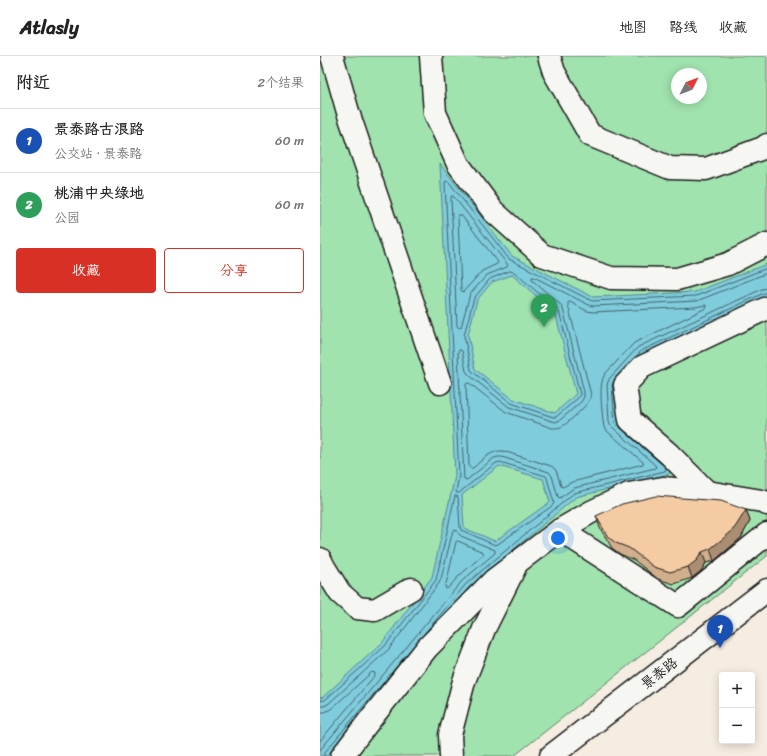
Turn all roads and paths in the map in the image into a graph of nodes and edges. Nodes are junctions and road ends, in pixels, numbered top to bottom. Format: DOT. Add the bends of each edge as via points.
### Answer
graph roads {
  1 [pos="332,56"];
  2 [pos="431,56"];
  3 [pos="446,56"];
  4 [pos="549,56"];
  5 [pos="435,113"];
  6 [pos="767,145"];
  7 [pos="767,244"];
  8 [pos="767,308"];
  9 [pos="440,383"];
  10 [pos="707,492"];
  11 [pos="767,504"];
  12 [pos="560,530"];
  13 [pos="767,534"];
  14 [pos="320,559"];
  15 [pos="518,562"];
  16 [pos="411,589"];
  17 [pos="767,590"];
  18 [pos="342,756"];
  19 [pos="451,756"];
  20 [pos="551,756"];
  1 -- 9 [label="street" via="348,112"];
  2 -- 5 [label="street"];
  3 -- 5 [label="street" via="441,70"];
  4 -- 6 [label="street" via="554,72 590,135 670,168 706,169"];
  5 -- 7 [label="street" via="458,164 493,212 542,255 610,278 677,279 728,264"];
  8 -- 10 [label="street" via="642,367 625,385 630,420"];
  10 -- 11 [label="street"];
  10 -- 12 [label="street" via="663,488 629,494"];
  12 -- 13 [label="street" via="678,606"];
  12 -- 15 [label="street"];
  14 -- 16 [label="street" via="340,593 357,608 375,610"];
  15 -- 18 [label="street" via="494,580 427,648"];
  15 -- 19 [label="street" via="484,629 464,681 450,735"];
  17 -- 20 [label="street, 景泰路"];
}
